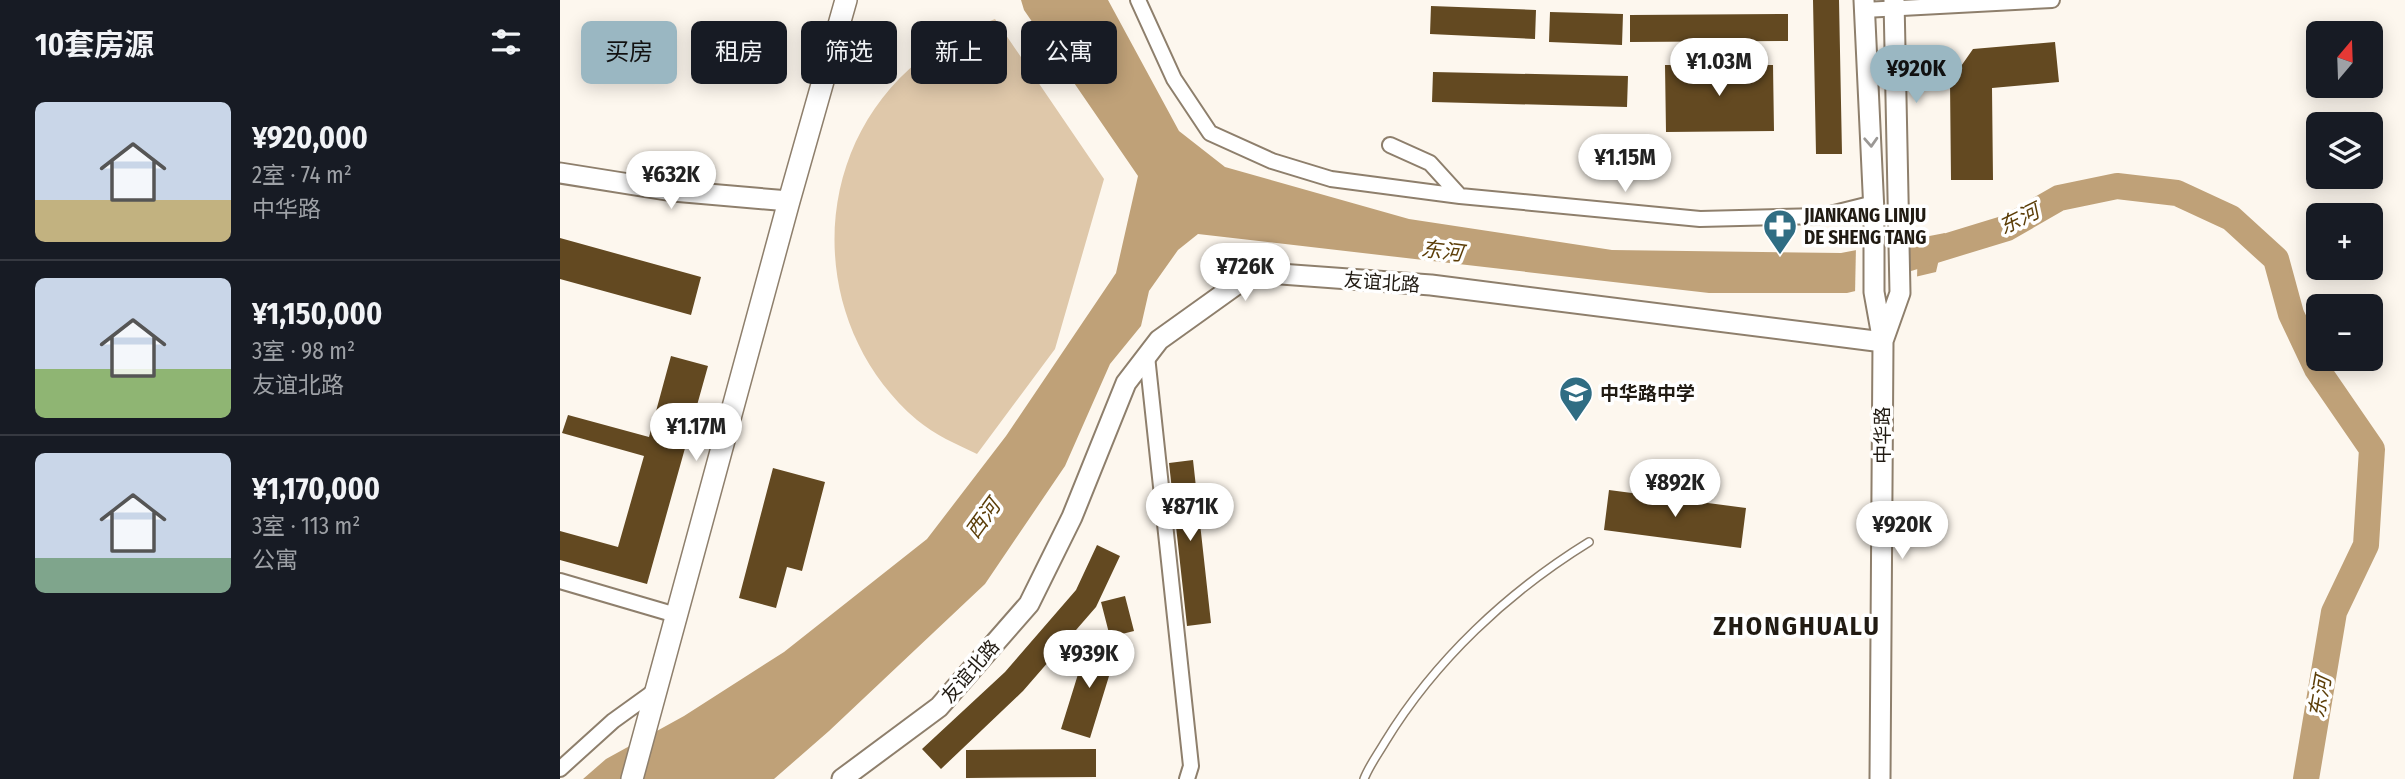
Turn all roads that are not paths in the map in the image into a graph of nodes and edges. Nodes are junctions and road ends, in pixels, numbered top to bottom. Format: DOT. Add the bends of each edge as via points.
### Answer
graph roads {
  1 [pos="846,0"];
  2 [pos="1138,0"];
  3 [pos="2052,0"];
  4 [pos="1864,5"];
  5 [pos="1894,5"];
  6 [pos="1390,145"];
  7 [pos="560,173"];
  8 [pos="1460,196"];
  9 [pos="789,201"];
  10 [pos="1874,208"];
  11 [pos="1883,342"];
  12 [pos="1147,356"];
  13 [pos="1589,542"];
  14 [pos="560,581"];
  15 [pos="676,615"];
  16 [pos="656,690"];
  17 [pos="560,769"];
  18 [pos="632,779"];
  19 [pos="842,779"];
  20 [pos="1187,779"];
  21 [pos="1364,779"];
  22 [pos="1880,779"];
  1 -- 9 [label="main road"];
  2 -- 8 [label="street" via="1174,79 1210,133 1272,162 1331,179"];
  3 -- 5 [label="street"];
  4 -- 5 [label="street"];
  4 -- 10 [label="street, 中华路, one-way"];
  5 -- 11 [label="street, 中华路" via="1899,293"];
  6 -- 8 [label="street" via="1430,163"];
  7 -- 9 [label="street" via="673,191"];
  8 -- 10 [label="street" via="1700,219 1822,216"];
  9 -- 15 [label="main road"];
  10 -- 11 [label="street, 中华路" via="1874,292"];
  11 -- 12 [label="street, 友谊北路" via="1431,285 1254,271 1159,340"];
  11 -- 22 [label="street, 中华路"];
  12 -- 19 [label="street, 友谊北路" via="1126,383 1072,517 1029,604 939,707"];
  12 -- 20 [label="street" via="1191,766"];
  13 -- 21 [label="lane" via="1546,569 1477,627 1405,709"];
  14 -- 15 [label="street"];
  15 -- 16 [label="main road"];
  16 -- 17 [label="street"];
  16 -- 18 [label="main road"];
}
